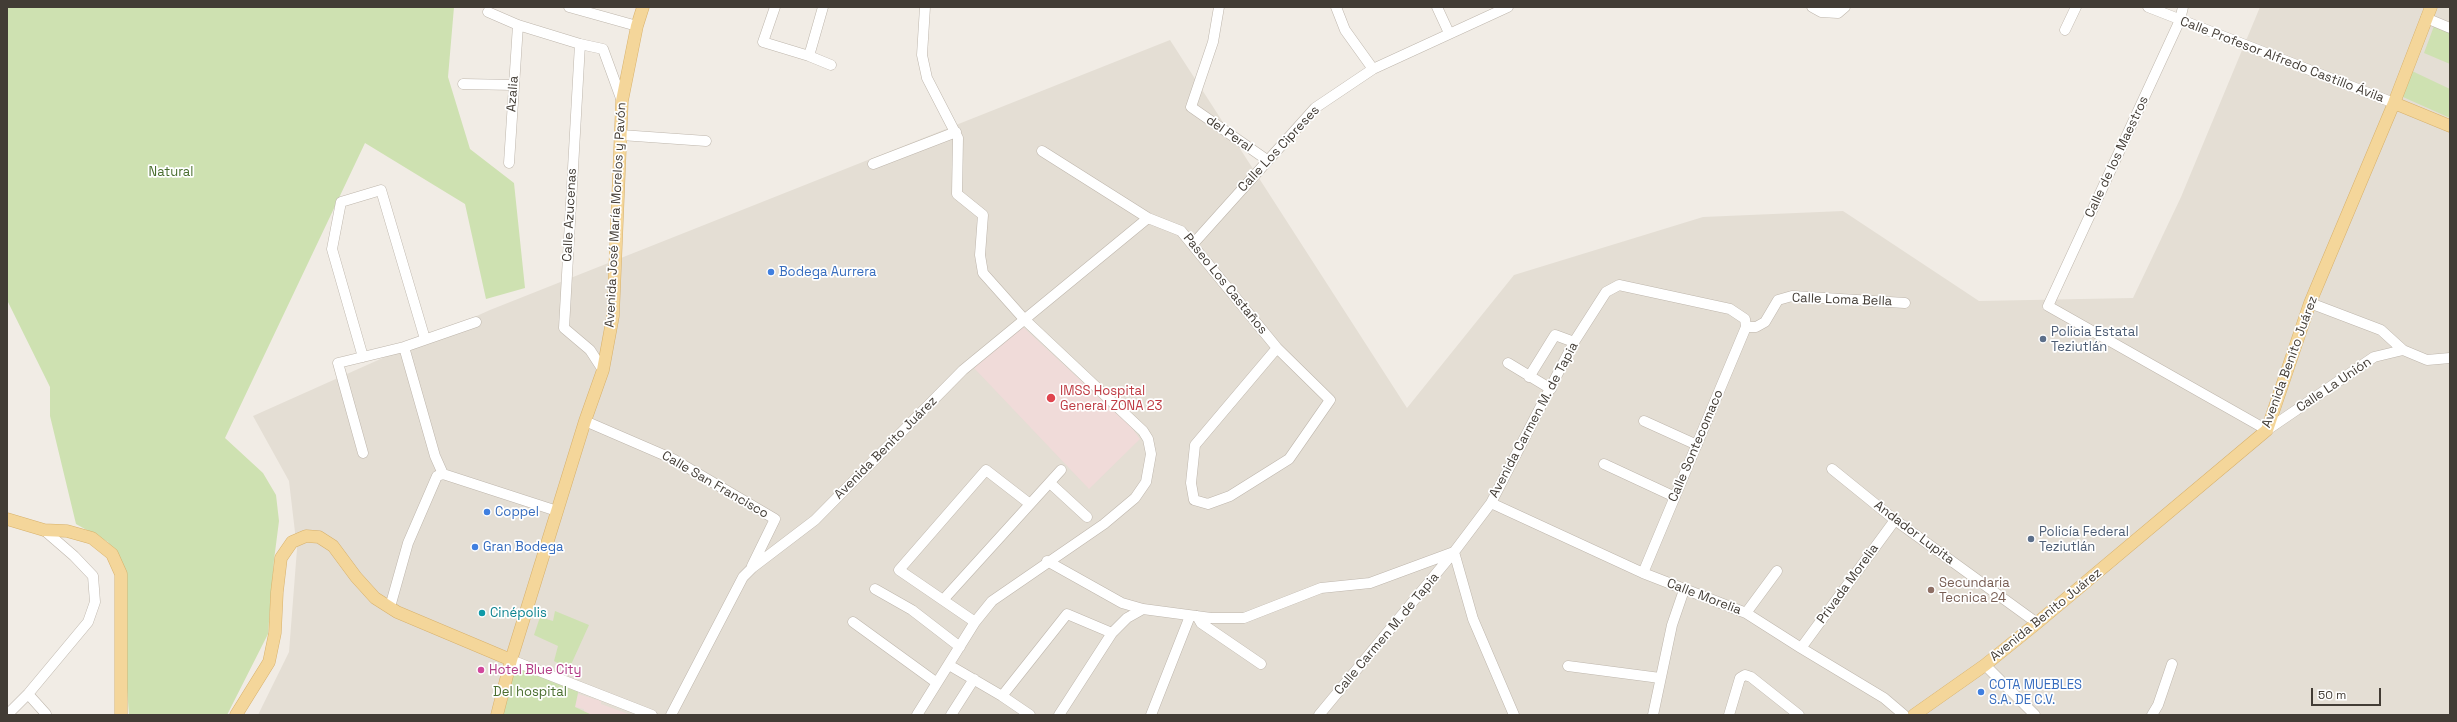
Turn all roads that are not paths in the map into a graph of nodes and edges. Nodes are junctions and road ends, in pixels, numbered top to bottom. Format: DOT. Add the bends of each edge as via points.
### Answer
graph roads {
  1 [pos="569,7"];
  2 [pos="644,7"];
  3 [pos="775,7"];
  4 [pos="823,7"];
  5 [pos="925,7"];
  6 [pos="1219,7"];
  7 [pos="1336,7"];
  8 [pos="1437,7"];
  9 [pos="1508,7"];
  10 [pos="1812,7"];
  11 [pos="1845,7"];
  12 [pos="2076,7"];
  13 [pos="2148,7"];
  14 [pos="2183,7"];
  15 [pos="488,12"];
  16 [pos="2429,12"];
  17 [pos="2180,20"];
  18 [pos="518,25"];
  19 [pos="637,26"];
  20 [pos="2450,28"];
  21 [pos="2065,30"];
  22 [pos="1449,32"];
  23 [pos="580,44"];
  24 [pos="809,56"];
  25 [pos="831,65"];
  26 [pos="1373,69"];
  27 [pos="463,84"];
  28 [pos="514,85"];
  29 [pos="622,101"];
  30 [pos="2394,103"];
  31 [pos="2450,126"];
  32 [pos="956,132"];
  33 [pos="621,135"];
  34 [pos="706,141"];
  35 [pos="1042,151"];
  36 [pos="1267,160"];
  37 [pos="509,163"];
  38 [pos="873,164"];
  39 [pos="1148,218"];
  40 [pos="1193,244"];
  41 [pos="1905,303"];
  42 [pos="2310,303"];
  43 [pos="1024,319"];
  44 [pos="476,322"];
  45 [pos="1745,323"];
  46 [pos="425,339"];
  47 [pos="1574,342"];
  48 [pos="404,347"];
  49 [pos="1277,348"];
  50 [pos="2403,350"];
  51 [pos="363,357"];
  52 [pos="2450,358"];
  53 [pos="1508,363"];
  54 [pos="603,370"];
  55 [pos="1529,377"];
  56 [pos="1551,389"];
  57 [pos="585,421"];
  58 [pos="1644,421"];
  59 [pos="2267,430"];
  60 [pos="1698,445"];
  61 [pos="363,453"];
  62 [pos="1604,464"];
  63 [pos="1832,469"];
  64 [pos="1061,470"];
  65 [pos="443,474"];
  66 [pos="1050,483"];
  67 [pos="1675,497"];
  68 [pos="1491,503"];
  69 [pos="1030,504"];
  70 [pos="557,511"];
  71 [pos="1087,517"];
  72 [pos="7,519"];
  73 [pos="1895,520"];
  74 [pos="44,530"];
  75 [pos="1454,552"];
  76 [pos="1047,561"];
  77 [pos="752,568"];
  78 [pos="1776,571"];
  79 [pos="1644,573"];
  80 [pos="875,590"];
  81 [pos="1684,590"];
  82 [pos="943,600"];
  83 [pos="390,607"];
  84 [pos="1143,609"];
  85 [pos="1746,613"];
  86 [pos="1194,616"];
  87 [pos="853,622"];
  88 [pos="975,622"];
  89 [pos="2037,623"];
  90 [pos="1112,633"];
  91 [pos="960,647"];
  92 [pos="1801,648"];
  93 [pos="511,660"];
  94 [pos="1261,664"];
  95 [pos="2172,664"];
  96 [pos="949,665"];
  97 [pos="1985,665"];
  98 [pos="1568,666"];
  99 [pos="1660,678"];
  100 [pos="974,680"];
  101 [pos="938,683"];
  102 [pos="28,694"];
  103 [pos="1002,696"];
  104 [pos="46,714"];
  105 [pos="7,715"];
  106 [pos="121,715"];
  107 [pos="236,715"];
  108 [pos="497,715"];
  109 [pos="652,715"];
  110 [pos="671,715"];
  111 [pos="917,715"];
  112 [pos="951,715"];
  113 [pos="1030,715"];
  114 [pos="1059,715"];
  115 [pos="1151,715"];
  116 [pos="1319,715"];
  117 [pos="1514,715"];
  118 [pos="1653,715"];
  119 [pos="1729,715"];
  120 [pos="1799,715"];
  121 [pos="1904,715"];
  122 [pos="1914,715"];
  123 [pos="2035,715"];
  124 [pos="2152,715"];
  1 -- 19 [label="street"];
  2 -- 19 [label="main road, Avenida José María Morelos y Pavón"];
  3 -- 24 [label="street" via="763,42"];
  4 -- 24 [label="street"];
  5 -- 32 [label="street" via="922,55 927,78"];
  6 -- 36 [label="street, del Peral" via="1213,42 1191,107"];
  7 -- 26 [label="street" via="1345,30"];
  8 -- 22 [label="street"];
  9 -- 22 [label="street, Calle Los Cipreses"];
  10 -- 11 [label="street" via="1821,12 1838,13"];
  12 -- 21 [label="street"];
  13 -- 17 [label="street, Calle Profesor Alfredo Castillo Ávila"];
  14 -- 17 [label="street, Calle de los Maestros"];
  15 -- 18 [label="street"];
  16 -- 20 [label="street"];
  16 -- 30 [label="main road, Avenida Benito Juárez"];
  17 -- 30 [label="street, Calle Profesor Alfredo Castillo Ávila"];
  17 -- 59 [label="street, Calle de los Maestros" via="2048,306"];
  18 -- 23 [label="street"];
  18 -- 28 [label="street, Azalia"];
  19 -- 29 [label="main road, Avenida José María Morelos y Pavón"];
  22 -- 26 [label="street, Calle Los Cipreses"];
  23 -- 29 [label="street" via="604,49"];
  23 -- 54 [label="street, Calle Azucenas" via="564,328 590,350"];
  24 -- 25 [label="street"];
  26 -- 36 [label="street, Calle Los Cipreses" via="1315,108"];
  27 -- 28 [label="street"];
  28 -- 37 [label="street, Azalia"];
  29 -- 33 [label="main road, Avenida José María Morelos y Pavón"];
  30 -- 31 [label="main road"];
  30 -- 42 [label="main road, Avenida Benito Juárez"];
  32 -- 38 [label="street"];
  32 -- 43 [label="street" via="959,144 957,194 983,215 980,255 983,273"];
  33 -- 34 [label="street"];
  33 -- 54 [label="main road, Avenida José María Morelos y Pavón" via="613,316"];
  35 -- 39 [label="street, Paseo Los Castaños"];
  36 -- 40 [label="street, Calle Los Cipreses"];
  39 -- 40 [label="street, Paseo Los Castaños" via="1181,231"];
  39 -- 43 [label="street, Avenida Benito Juárez"];
  40 -- 49 [label="street, Paseo Los Castaños"];
  41 -- 45 [label="street, Calle Loma Bella" via="1792,296 1778,300 1765,322 1756,327"];
  42 -- 50 [label="street" via="2381,330"];
  42 -- 59 [label="main road, Avenida Benito Juárez"];
  43 -- 76 [label="street" via="1143,431 1151,454 1146,482 1135,498 1104,524"];
  43 -- 77 [label="street, Avenida Benito Juárez" via="963,370 815,520"];
  44 -- 46 [label="street"];
  45 -- 47 [label="street, Avenida Carmen M. de Tapia" via="1730,309 1619,285 1606,292"];
  45 -- 60 [label="street, Calle Sontecomaco"];
  46 -- 48 [label="street"];
  46 -- 51 [label="street" via="381,190 374,192 341,202 332,249"];
  47 -- 55 [label="street" via="1555,335"];
  47 -- 56 [label="street, Avenida Carmen M. de Tapia"];
  48 -- 51 [label="street"];
  48 -- 65 [label="street" via="435,456"];
  49 -- 49 [label="street, Paseo Los Castaños" via="1195,445 1191,483 1194,500 1208,504 1230,496 1289,459 1330,400"];
  50 -- 52 [label="street" via="2427,360"];
  50 -- 59 [label="street, Calle La Unión" via="2374,357"];
  51 -- 61 [label="street" via="338,363"];
  53 -- 55 [label="street"];
  54 -- 57 [label="main road, Avenida José María Morelos y Pavón"];
  55 -- 56 [label="street"];
  56 -- 68 [label="street, Avenida Carmen M. de Tapia"];
  57 -- 70 [label="main road, Avenida José María Morelos y Pavón"];
  57 -- 77 [label="street, Calle San Francisco" via="673,459 775,519"];
  58 -- 60 [label="street"];
  59 -- 89 [label="main road, Avenida Benito Juárez"];
  60 -- 67 [label="street, Calle Sontecomaco"];
  62 -- 67 [label="street"];
  63 -- 73 [label="street, Andador Lupita"];
  64 -- 66 [label="street"];
  65 -- 70 [label="street"];
  65 -- 83 [label="street" via="433,481 426,497 408,543"];
  66 -- 69 [label="street"];
  66 -- 71 [label="street"];
  67 -- 79 [label="street, Calle Sontecomaco"];
  68 -- 75 [label="street, Avenida Carmen M. de Tapia"];
  68 -- 79 [label="street, Calle Morelia"];
  69 -- 82 [label="street"];
  69 -- 82 [label="street" via="986,470 899,570"];
  70 -- 93 [label="main road, Avenida José María Morelos y Pavón"];
  72 -- 74 [label="main road"];
  73 -- 89 [label="street, Andador Lupita"];
  73 -- 92 [label="street, Privada Morelia"];
  74 -- 102 [label="street" via="93,576 95,602 88,622"];
  74 -- 106 [label="main road" via="67,531 92,538 112,554 121,574"];
  75 -- 86 [label="street" via="1370,583 1321,588 1244,618"];
  75 -- 116 [label="street, Calle Carmen M. de Tapia"];
  75 -- 117 [label="street" via="1474,619"];
  76 -- 84 [label="street" via="1122,603"];
  76 -- 88 [label="street" via="992,601"];
  77 -- 110 [label="street, Avenida Benito Juárez" via="739,584"];
  78 -- 85 [label="street"];
  79 -- 81 [label="street, Calle Morelia"];
  80 -- 91 [label="street" via="912,610"];
  81 -- 85 [label="street, Calle Morelia"];
  81 -- 99 [label="street" via="1672,625"];
  82 -- 88 [label="street"];
  83 -- 93 [label="main road"];
  83 -- 107 [label="main road" via="375,598 356,578 333,546 319,538 306,536 292,542 282,558 275,633 269,662"];
  84 -- 86 [label="street"];
  84 -- 90 [label="street" via="1127,618"];
  85 -- 92 [label="street, Calle Morelia"];
  86 -- 94 [label="street"];
  86 -- 115 [label="street"];
  87 -- 101 [label="street"];
  88 -- 91 [label="street"];
  89 -- 97 [label="main road, Avenida Benito Juárez"];
  90 -- 103 [label="street" via="1067,614"];
  90 -- 114 [label="street"];
  91 -- 96 [label="street"];
  92 -- 121 [label="street, Calle Morelia" via="1884,698"];
  93 -- 108 [label="main road, Avenida José María Morelos y Pavón"];
  93 -- 109 [label="street"];
  95 -- 124 [label="street"];
  96 -- 100 [label="street"];
  96 -- 101 [label="street"];
  97 -- 122 [label="main road, Avenida Benito Juárez"];
  97 -- 123 [label="street"];
  98 -- 99 [label="street"];
  99 -- 118 [label="street"];
  100 -- 103 [label="street"];
  100 -- 112 [label="street"];
  101 -- 111 [label="street"];
  102 -- 104 [label="street"];
  102 -- 105 [label="street"];
  103 -- 113 [label="street"];
  119 -- 120 [label="street" via="1740,678 1745,675"];
}
